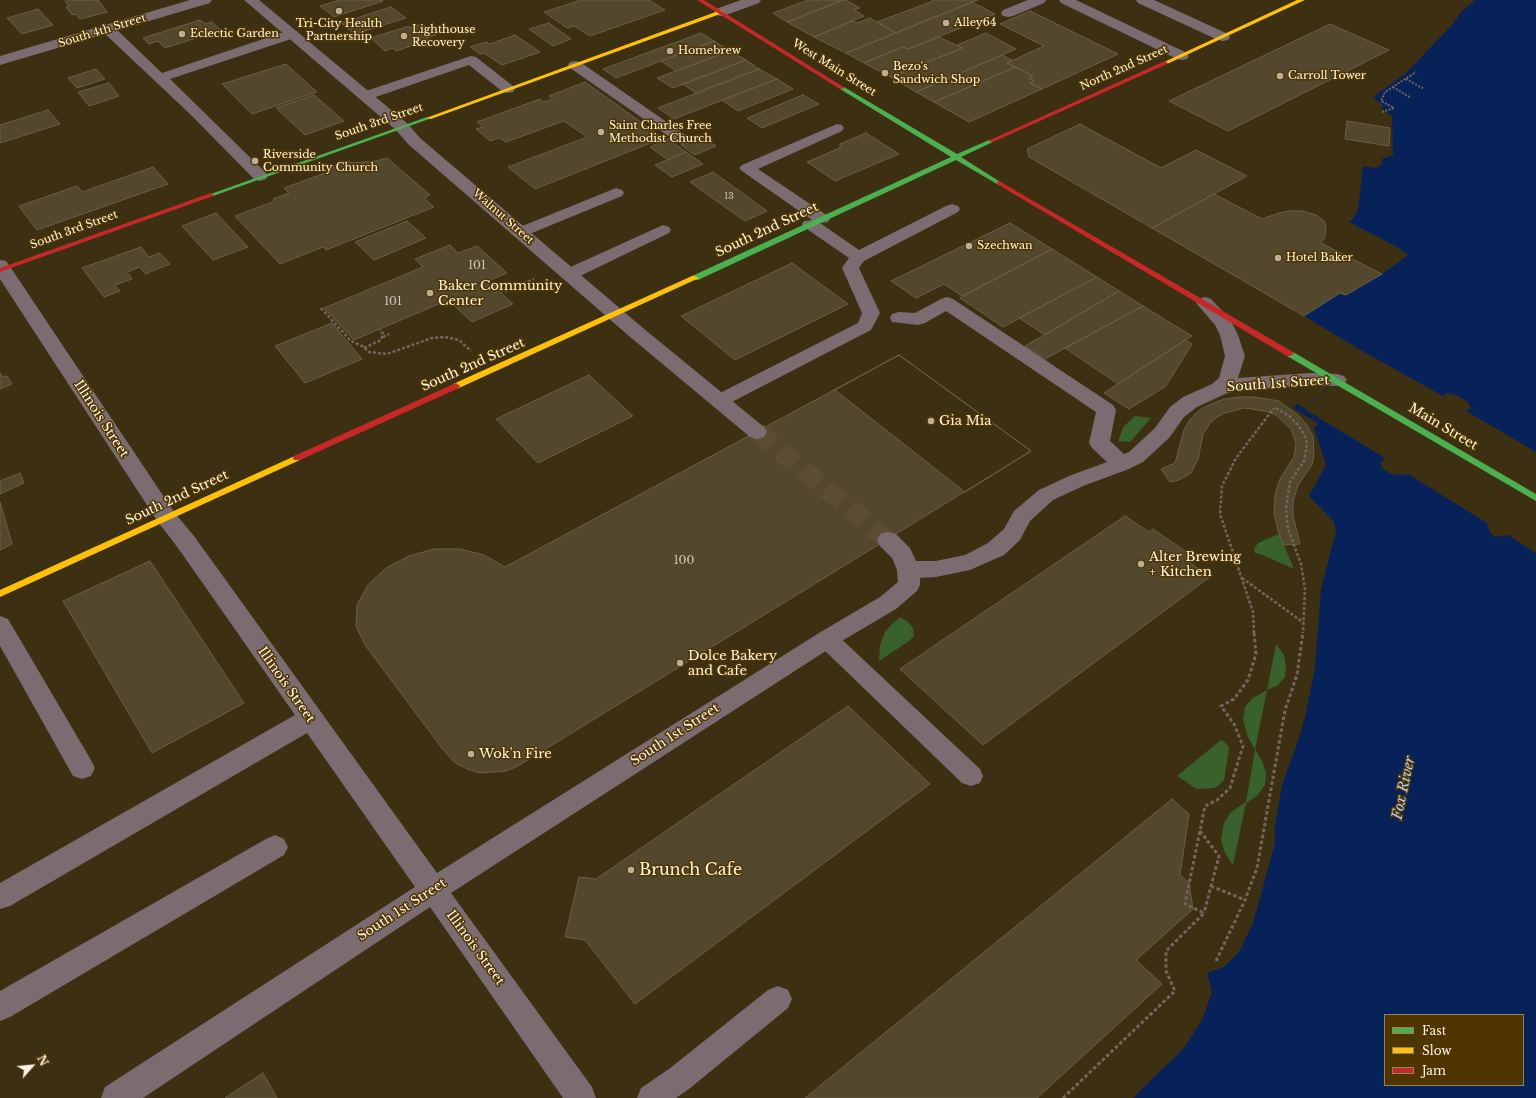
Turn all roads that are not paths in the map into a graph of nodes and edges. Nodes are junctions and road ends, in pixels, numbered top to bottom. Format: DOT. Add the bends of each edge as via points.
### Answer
graph roads {
  1 [pos="205,0"];
  2 [pos="251,0"];
  3 [pos="700,0"];
  4 [pos="754,0"];
  5 [pos="1039,0"];
  6 [pos="1066,0"];
  7 [pos="1143,0"];
  8 [pos="1302,0"];
  9 [pos="721,12"];
  10 [pos="1008,13"];
  11 [pos="108,29"];
  12 [pos="292,34"];
  13 [pos="1223,37"];
  14 [pos="1182,56"];
  15 [pos="0,61"];
  16 [pos="575,65"];
  17 [pos="160,78"];
  18 [pos="508,89"];
  19 [pos="366,96"];
  20 [pos="402,127"];
  21 [pos="837,128"];
  22 [pos="682,139"];
  23 [pos="955,157"];
  24 [pos="260,176"];
  25 [pos="616,193"];
  26 [pos="952,209"];
  27 [pos="816,221"];
  28 [pos="663,230"];
  29 [pos="522,232"];
  30 [pos="858,257"];
  31 [pos="1,268"];
  32 [pos="570,274"];
  33 [pos="1205,303"];
  34 [pos="616,314"];
  35 [pos="899,318"];
  36 [pos="1337,380"];
  37 [pos="1218,389"];
  38 [pos="719,401"];
  39 [pos="757,432"];
  40 [pos="1122,464"];
  41 [pos="1536,498"];
  42 [pos="166,517"];
  43 [pos="888,540"];
  44 [pos="908,570"];
  45 [pos="0,594"];
  46 [pos="0,624"];
  47 [pos="827,639"];
  48 [pos="310,719"];
  49 [pos="82,768"];
  50 [pos="971,776"];
  51 [pos="275,847"];
  52 [pos="433,890"];
  53 [pos="0,897"];
  54 [pos="778,999"];
  55 [pos="0,1007"];
  56 [pos="116,1098"];
  57 [pos="582,1098"];
  58 [pos="651,1098"];
  1 -- 11 [label="street, South 4th Street"];
  2 -- 12 [label="street, Walnut Street"];
  3 -- 9 [label="main road, West Main Street"];
  4 -- 9 [label="street"];
  5 -- 10 [label="lane"];
  6 -- 14 [label="lane"];
  7 -- 13 [label="street"];
  8 -- 13 [label="main road, North 2nd Street"];
  9 -- 16 [label="main road, South 3rd Street"];
  9 -- 23 [label="main road, West Main Street"];
  11 -- 15 [label="street, South 4th Street"];
  11 -- 17 [label="lane"];
  12 -- 17 [label="lane"];
  12 -- 19 [label="street, Walnut Street"];
  13 -- 14 [label="main road, North 2nd Street"];
  14 -- 23 [label="main road, North 2nd Street"];
  16 -- 18 [label="main road, South 3rd Street"];
  16 -- 22 [label="lane"];
  17 -- 24 [label="lane"];
  18 -- 19 [label="lane" via="471,60"];
  18 -- 20 [label="main road, South 3rd Street"];
  19 -- 20 [label="street, Walnut Street"];
  20 -- 24 [label="main road, South 3rd Street"];
  20 -- 29 [label="street, Walnut Street"];
  21 -- 27 [label="lane" via="747,168"];
  23 -- 27 [label="main road, South 2nd Street"];
  23 -- 33 [label="main road, West Main Street"];
  24 -- 31 [label="main road, South 3rd Street"];
  25 -- 29 [label="lane"];
  26 -- 30 [label="lane"];
  27 -- 30 [label="lane"];
  27 -- 34 [label="main road, South 2nd Street"];
  28 -- 32 [label="lane"];
  29 -- 32 [label="street, Walnut Street"];
  30 -- 38 [label="lane" via="850,268 871,313 865,326"];
  31 -- 42 [label="street, Illinois Street"];
  32 -- 34 [label="street, Walnut Street"];
  33 -- 36 [label="main road, Main Street"];
  33 -- 37 [label="street, South 1st Street" via="1230,335 1235,356 1228,380"];
  34 -- 38 [label="street, Walnut Street"];
  34 -- 42 [label="main road, South 2nd Street"];
  35 -- 40 [label="street" via="918,319 947,304 1106,410 1099,443"];
  36 -- 37 [label="street, South 1st Street" via="1263,382"];
  36 -- 41 [label="main road, Main Street"];
  37 -- 40 [label="street, South 1st Street" via="1190,402 1177,412 1149,447"];
  38 -- 39 [label="street, Walnut Street"];
  40 -- 44 [label="street, South 1st Street" via="1046,495 1022,516 1012,534 996,549 970,562 936,569"];
  42 -- 45 [label="main road, South 2nd Street"];
  42 -- 48 [label="street, Illinois Street"];
  43 -- 44 [label="street" via="902,554"];
  44 -- 47 [label="street, South 1st Street" via="909,585 888,603"];
  46 -- 49 [label="street"];
  47 -- 50 [label="lane"];
  47 -- 52 [label="street, South 1st Street"];
  48 -- 52 [label="street, Illinois Street"];
  48 -- 53 [label="street"];
  51 -- 55 [label="street"];
  52 -- 56 [label="street, South 1st Street"];
  52 -- 57 [label="street, Illinois Street"];
  54 -- 58 [label="lane"];
}
